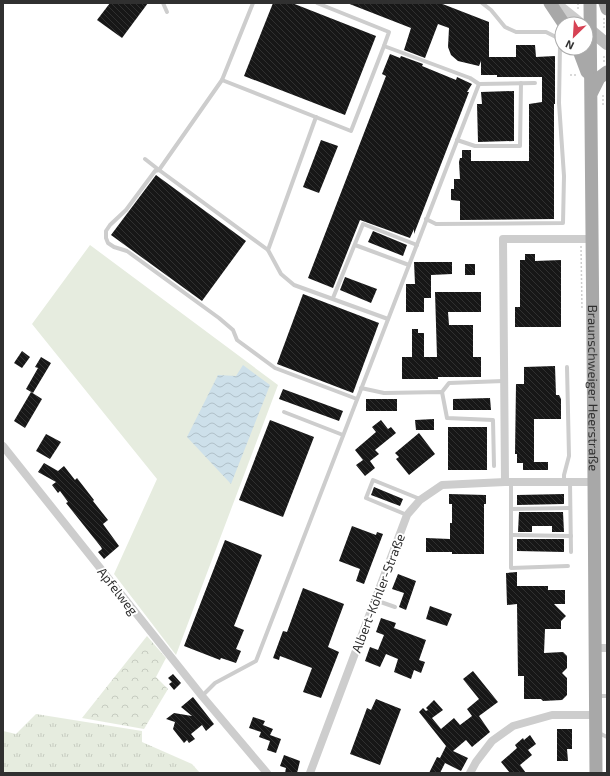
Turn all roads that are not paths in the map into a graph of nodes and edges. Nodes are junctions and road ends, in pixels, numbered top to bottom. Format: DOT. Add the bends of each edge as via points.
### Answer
graph roads {
  1 [pos="163,3"];
  2 [pos="253,3"];
  3 [pos="317,3"];
  4 [pos="482,3"];
  5 [pos="550,3"];
  6 [pos="556,3"];
  7 [pos="590,3"];
  8 [pos="605,3"];
  9 [pos="607,9"];
  10 [pos="167,12"];
  11 [pos="559,16"];
  12 [pos="572,16"];
  13 [pos="588,16"];
  14 [pos="594,33"];
  15 [pos="607,44"];
  16 [pos="384,46"];
  17 [pos="581,56"];
  18 [pos="588,56"];
  19 [pos="607,72"];
  20 [pos="222,80"];
  21 [pos="521,83"];
  22 [pos="535,83"];
  23 [pos="479,84"];
  24 [pos="591,93"];
  25 [pos="316,117"];
  26 [pos="457,140"];
  27 [pos="145,160"];
  28 [pos="159,170"];
  29 [pos="426,219"];
  30 [pos="593,239"];
  31 [pos="417,244"];
  32 [pos="355,245"];
  33 [pos="268,250"];
  34 [pos="409,265"];
  35 [pos="333,298"];
  36 [pos="388,319"];
  37 [pos="567,367"];
  38 [pos="504,380"];
  39 [pos="361,388"];
  40 [pos="442,392"];
  41 [pos="357,399"];
  42 [pos="284,412"];
  43 [pos="343,434"];
  44 [pos="3,446"];
  45 [pos="494,466"];
  46 [pos="508,482"];
  47 [pos="567,482"];
  48 [pos="594,482"];
  49 [pos="420,500"];
  50 [pos="570,508"];
  51 [pos="511,509"];
  52 [pos="407,515"];
  53 [pos="511,536"];
  54 [pos="571,536"];
  55 [pos="571,552"];
  56 [pos="568,566"];
  57 [pos="375,600"];
  58 [pos="395,607"];
  59 [pos="601,648"];
  60 [pos="202,696"];
  61 [pos="601,696"];
  62 [pos="595,715"];
  63 [pos="601,734"];
  64 [pos="267,773"];
  65 [pos="310,773"];
  66 [pos="470,773"];
  67 [pos="596,773"];
  1 -- 10 [label="lane"];
  2 -- 20 [label="lane"];
  3 -- 16 [label="lane" via="389,32"];
  4 -- 29 [label="lane" via="505,27 516,32 546,32 556,37 560,46 563,223 436,224"];
  5 -- 11 [label="main road"];
  6 -- 12 [label="street"];
  7 -- 13 [label="main road, Braunschweiger Heerstraße"];
  8 -- 9 [label="main road"];
  14 -- 15 [label="main road"];
  16 -- 23 [label="lane" via="470,78"];
  16 -- 25 [label="lane" via="351,132"];
  17 -- 24 [label="main road" via="588,72"];
  18 -- 24 [label="main road, Braunschweiger Heerstraße"];
  19 -- 24 [label="main road" via="599,78"];
  20 -- 25 [label="lane"];
  20 -- 28 [label="lane"];
  21 -- 22 [label="lane"];
  21 -- 23 [label="lane"];
  21 -- 26 [label="lane" via="520,146 475,146"];
  23 -- 26 [label="lane"];
  24 -- 30 [label="main road, Braunschweiger Heerstraße"];
  25 -- 33 [label="lane"];
  26 -- 29 [label="lane"];
  27 -- 28 [label="lane"];
  28 -- 33 [label="lane"];
  28 -- 41 [label="lane" via="110,225 106,231 108,243 127,252 219,318 233,330 238,340 275,368"];
  29 -- 31 [label="lane"];
  30 -- 38 [label="street" via="503,239"];
  30 -- 48 [label="main road, Braunschweiger Heerstraße"];
  31 -- 32 [label="lane" via="363,224"];
  31 -- 34 [label="lane"];
  32 -- 34 [label="lane"];
  32 -- 35 [label="lane"];
  33 -- 35 [label="lane" via="281,274 294,285"];
  34 -- 36 [label="lane"];
  35 -- 36 [label="lane"];
  36 -- 39 [label="lane"];
  37 -- 47 [label="lane" via="569,456 564,476"];
  38 -- 40 [label="lane" via="449,383"];
  38 -- 46 [label="street"];
  39 -- 40 [label="lane" via="384,393"];
  39 -- 41 [label="lane"];
  40 -- 45 [label="lane" via="447,418 493,420"];
  41 -- 43 [label="lane"];
  42 -- 43 [label="lane"];
  43 -- 60 [label="lane" via="256,661 215,683"];
  44 -- 60 [label="street, Apfelweg"];
  46 -- 47 [label="street, Albert-Köhler-Straße"];
  46 -- 49 [label="street, Albert-Köhler-Straße" via="442,485"];
  46 -- 51 [label="lane"];
  47 -- 48 [label="street, Albert-Köhler-Straße"];
  47 -- 50 [label="lane"];
  48 -- 59 [label="main road, Braunschweiger Heerstraße"];
  49 -- 52 [label="street, Albert-Köhler-Straße"];
  49 -- 52 [label="lane" via="373,480 366,498"];
  50 -- 51 [label="lane"];
  50 -- 54 [label="lane"];
  51 -- 53 [label="lane"];
  52 -- 57 [label="street, Albert-Köhler-Straße"];
  53 -- 54 [label="lane"];
  53 -- 56 [label="lane" via="511,568"];
  54 -- 55 [label="lane"];
  57 -- 58 [label="lane"];
  57 -- 65 [label="street, Albert-Köhler-Straße"];
  59 -- 61 [label="main road, Braunschweiger Heerstraße"];
  60 -- 64 [label="street, Apfelweg"];
  61 -- 62 [label="main road, Braunschweiger Heerstraße"];
  62 -- 63 [label="main road, Braunschweiger Heerstraße"];
  62 -- 66 [label="street" via="552,715 514,726 492,741"];
  63 -- 67 [label="main road, Braunschweiger Heerstraße"];
}
